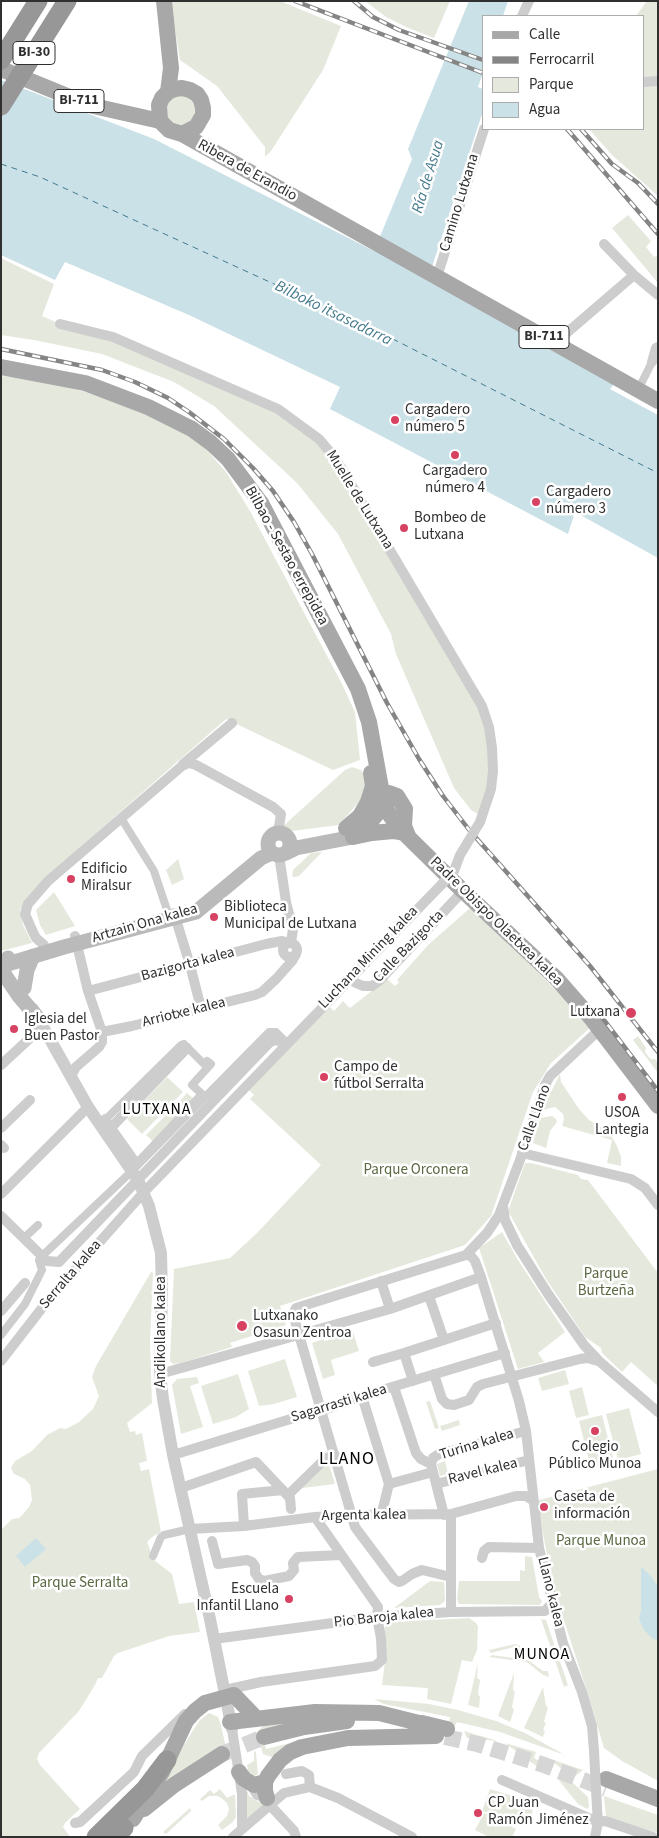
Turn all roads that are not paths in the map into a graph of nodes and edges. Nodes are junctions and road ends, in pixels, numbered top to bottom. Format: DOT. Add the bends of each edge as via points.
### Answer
graph roads {
  1 [pos="38,1"];
  2 [pos="67,1"];
  3 [pos="164,1"];
  4 [pos="529,1"];
  5 [pos="522,15"];
  6 [pos="1,60"];
  7 [pos="1,69"];
  8 [pos="658,80"];
  9 [pos="644,82"];
  10 [pos="167,102"];
  11 [pos="1,106"];
  12 [pos="200,122"];
  13 [pos="484,130"];
  14 [pos="182,134"];
  15 [pos="312,208"];
  16 [pos="604,244"];
  17 [pos="434,275"];
  18 [pos="634,275"];
  19 [pos="658,295"];
  20 [pos="60,324"];
  21 [pos="555,343"];
  22 [pos="658,347"];
  23 [pos="652,362"];
  24 [pos="1,367"];
  25 [pos="638,390"];
  26 [pos="658,402"];
  27 [pos="232,723"];
  28 [pos="182,766"];
  29 [pos="377,797"];
  30 [pos="125,815"];
  31 [pos="350,832"];
  32 [pos="407,836"];
  33 [pos="279,842"];
  34 [pos="454,871"];
  35 [pos="463,891"];
  36 [pos="173,914"];
  37 [pos="76,940"];
  38 [pos="290,943"];
  39 [pos="44,945"];
  40 [pos="33,956"];
  41 [pos="190,965"];
  42 [pos="8,970"];
  43 [pos="350,978"];
  44 [pos="88,991"];
  45 [pos="201,1008"];
  46 [pos="40,1022"];
  47 [pos="600,1029"];
  48 [pos="102,1032"];
  49 [pos="284,1043"];
  50 [pos="187,1048"];
  51 [pos="3,1060"];
  52 [pos="71,1069"];
  53 [pos="30,1100"];
  54 [pos="658,1106"];
  55 [pos="88,1108"];
  56 [pos="1,1128"];
  57 [pos="108,1130"];
  58 [pos="522,1153"];
  59 [pos="148,1170"];
  60 [pos="138,1181"];
  61 [pos="154,1181"];
  62 [pos="1,1194"];
  63 [pos="505,1200"];
  64 [pos="658,1206"];
  65 [pos="1,1216"];
  66 [pos="38,1225"];
  67 [pos="509,1228"];
  68 [pos="489,1230"];
  69 [pos="24,1238"];
  70 [pos="466,1255"];
  71 [pos="42,1257"];
  72 [pos="481,1277"];
  73 [pos="381,1281"];
  74 [pos="25,1282"];
  75 [pos="429,1296"];
  76 [pos="390,1309"];
  77 [pos="1,1311"];
  78 [pos="496,1323"];
  79 [pos="1,1335"];
  80 [pos="300,1336"];
  81 [pos="578,1338"];
  82 [pos="444,1340"];
  83 [pos="404,1352"];
  84 [pos="505,1353"];
  85 [pos="580,1359"];
  86 [pos="1,1361"];
  87 [pos="599,1361"];
  88 [pos="373,1362"];
  89 [pos="160,1374"];
  90 [pos="434,1374"];
  91 [pos="512,1376"];
  92 [pos="413,1381"];
  93 [pos="394,1387"];
  94 [pos="362,1396"];
  95 [pos="321,1411"];
  96 [pos="658,1412"];
  97 [pos="526,1431"];
  98 [pos="173,1455"];
  99 [pos="334,1455"];
  100 [pos="529,1460"];
  101 [pos="432,1468"];
  102 [pos="389,1484"];
  103 [pos="436,1484"];
  104 [pos="181,1488"];
  105 [pos="285,1493"];
  106 [pos="534,1502"];
  107 [pos="348,1504"];
  108 [pos="292,1509"];
  109 [pos="352,1515"];
  110 [pos="448,1515"];
  111 [pos="339,1516"];
  112 [pos="381,1516"];
  113 [pos="314,1517"];
  114 [pos="244,1526"];
  115 [pos="190,1529"];
  116 [pos="212,1541"];
  117 [pos="539,1548"];
  118 [pos="341,1555"];
  119 [pos="153,1556"];
  120 [pos="482,1558"];
  121 [pos="450,1577"];
  122 [pos="552,1603"];
  123 [pos="451,1612"];
  124 [pos="376,1617"];
  125 [pos="214,1639"];
  126 [pos="225,1694"];
  127 [pos="257,1719"];
  128 [pos="419,1723"];
  129 [pos="231,1725"];
  130 [pos="442,1734"];
  131 [pos="168,1740"];
  132 [pos="166,1760"];
  133 [pos="286,1774"];
  134 [pos="247,1777"];
  135 [pos="502,1780"];
  136 [pos="310,1787"];
  137 [pos="658,1799"];
  138 [pos="658,1809"];
  139 [pos="598,1822"];
  140 [pos="75,1823"];
  141 [pos="242,1828"];
  142 [pos="122,1830"];
  143 [pos="409,1836"];
  144 [pos="96,1837"];
  145 [pos="233,1837"];
  146 [pos="296,1837"];
  147 [pos="595,1837"];
  148 [pos="653,1837"];
  1 -- 6 [label="highway, BI-30, bridge"];
  2 -- 11 [label="highway, BI-30, bridge"];
  3 -- 10 [label="main road" via="171,68"];
  4 -- 5 [label="street"];
  6 -- 10 [label="main road, BI-711" via="99,100 145,109"];
  7 -- 10 [label="main road, BI-711" via="89,105"];
  8 -- 9 [label="street"];
  10 -- 12 [label="main road, BI-711" via="190,90 201,100 203,115"];
  10 -- 14 [label="main road, BI-711" via="169,130"];
  12 -- 14 [label="main road"];
  12 -- 15 [label="main road, Ribera de Erandio / BI-711" via="210,145 275,179"];
  13 -- 17 [label="street, Camino Lutxana"];
  14 -- 15 [label="main road, Ribera de Erandio / BI-711"];
  15 -- 17 [label="main road, Ribera de Erandio / BI-711"];
  16 -- 18 [label="street"];
  17 -- 21 [label="main road, BI-711"];
  18 -- 19 [label="street"];
  18 -- 21 [label="street"];
  20 -- 34 [label="street, Muelle de Lutxana, bridge" via="113,336 278,409 330,452 482,706 491,741 491,789 480,822"];
  21 -- 25 [label="main road, BI-711"];
  22 -- 23 [label="street"];
  23 -- 25 [label="street"];
  24 -- 29 [label="main road, Bilbao - Sestao errepidea" via="85,383 148,407 192,429 228,460 261,504 358,689"];
  25 -- 26 [label="main road, BI-711"];
  27 -- 28 [label="street"];
  28 -- 30 [label="street"];
  28 -- 33 [label="street" via="189,762 281,814"];
  29 -- 31 [label="main road" via="376,815 364,829"];
  29 -- 32 [label="main road, Padre Obispo Olaetxea kalea" via="391,823"];
  30 -- 36 [label="street"];
  30 -- 39 [label="street" via="48,881 28,904 25,914 36,938"];
  31 -- 32 [label="main road" via="393,831"];
  31 -- 33 [label="main road, Artzain Ona kalea" via="296,848"];
  32 -- 35 [label="main road, Padre Obispo Olaetxea kalea"];
  33 -- 36 [label="main road, Artzain Ona kalea" via="200,902"];
  33 -- 38 [label="street" via="286,902 293,929"];
  34 -- 43 [label="street, Luchana Mining kalea, bridge"];
  35 -- 43 [label="street, Calle Bazigorta" via="379,981 372,986 363,986"];
  35 -- 47 [label="main road, Padre Obispo Olaetxea kalea" via="556,978"];
  36 -- 37 [label="main road, Artzain Ona kalea"];
  36 -- 41 [label="street"];
  37 -- 39 [label="main road, Artzain Ona kalea"];
  37 -- 40 [label="main road, Artzain Ona kalea"];
  37 -- 44 [label="street"];
  38 -- 41 [label="street, Bazigorta kalea" via="266,944"];
  38 -- 45 [label="street, Arriotxe kalea" via="283,947 284,954 290,957 296,954 262,992"];
  39 -- 42 [label="main road, Artzain Ona kalea"];
  40 -- 42 [label="main road, Artzain Ona kalea"];
  40 -- 42 [label="main road" via="27,970"];
  41 -- 44 [label="street, Bazigorta kalea"];
  41 -- 45 [label="street"];
  42 -- 46 [label="main road"];
  43 -- 49 [label="street, Luchana Mining kalea"];
  44 -- 48 [label="street"];
  45 -- 48 [label="street, Arriotxe kalea"];
  46 -- 51 [label="street"];
  46 -- 52 [label="street, Andikollano kalea"];
  47 -- 54 [label="main road, Padre Obispo Olaetxea kalea"];
  47 -- 58 [label="street, Calle Llano" via="548,1080"];
  48 -- 52 [label="street" via="98,1048"];
  49 -- 59 [label="street" via="270,1042"];
  49 -- 60 [label="street" via="276,1032 269,1032"];
  49 -- 61 [label="street, Luchana Mining kalea"];
  50 -- 57 [label="street"];
  50 -- 57 [label="street" via="204,1064 207,1061 211,1064 192,1084 202,1094 137,1163"];
  52 -- 55 [label="street, Andikollano kalea"];
  53 -- 56 [label="street"];
  55 -- 57 [label="street, Andikollano kalea"];
  55 -- 62 [label="street"];
  57 -- 60 [label="street, Andikollano kalea"];
  58 -- 63 [label="street, Calle Llano"];
  58 -- 64 [label="street" via="631,1179 645,1188"];
  59 -- 60 [label="street"];
  59 -- 61 [label="street" via="148,1177"];
  60 -- 61 [label="street, Luchana Mining kalea"];
  60 -- 71 [label="street"];
  60 -- 71 [label="street, Serralta kalea" via="59,1262"];
  60 -- 86 [label="street, Serralta kalea"];
  60 -- 89 [label="street, Andikollano kalea" via="161,1253"];
  63 -- 67 [label="street" via="505,1220"];
  63 -- 68 [label="street"];
  65 -- 69 [label="street"];
  66 -- 69 [label="street"];
  67 -- 68 [label="street" via="500,1226"];
  67 -- 81 [label="street"];
  68 -- 70 [label="street"];
  69 -- 71 [label="street"];
  70 -- 72 [label="street, Llano kalea" via="475,1261"];
  70 -- 73 [label="street"];
  71 -- 79 [label="street, Serralta kalea" via="42,1270 25,1304"];
  72 -- 75 [label="street"];
  72 -- 78 [label="street, Llano kalea"];
  73 -- 76 [label="street"];
  73 -- 80 [label="street" via="296,1308 293,1314"];
  74 -- 77 [label="street, Serralta kalea"];
  75 -- 76 [label="street"];
  75 -- 82 [label="street"];
  76 -- 80 [label="street"];
  78 -- 82 [label="street"];
  78 -- 84 [label="street, Llano kalea"];
  80 -- 89 [label="street"];
  80 -- 95 [label="street"];
  81 -- 85 [label="street" via="582,1349"];
  81 -- 87 [label="street"];
  82 -- 83 [label="street"];
  83 -- 88 [label="street"];
  83 -- 92 [label="street"];
  84 -- 90 [label="street, Sagarrasti kalea"];
  84 -- 91 [label="street, Llano kalea"];
  85 -- 87 [label="street"];
  85 -- 91 [label="street"];
  87 -- 96 [label="street"];
  89 -- 98 [label="street, Andikollano kalea"];
  90 -- 91 [label="street" via="442,1399 454,1405 469,1400 480,1386"];
  90 -- 92 [label="street, Sagarrasti kalea"];
  91 -- 97 [label="street, Llano kalea"];
  92 -- 93 [label="street, Sagarrasti kalea"];
  93 -- 94 [label="street, Sagarrasti kalea"];
  93 -- 101 [label="street" via="416,1453"];
  94 -- 95 [label="street, Sagarrasti kalea"];
  94 -- 102 [label="street"];
  95 -- 98 [label="street, Sagarrasti kalea"];
  95 -- 99 [label="street"];
  97 -- 100 [label="street, Llano kalea"];
  97 -- 101 [label="street, Turina kalea" via="439,1454 434,1458"];
  98 -- 104 [label="street, Andikollano kalea"];
  99 -- 105 [label="street" via="326,1458"];
  99 -- 107 [label="street"];
  100 -- 103 [label="street, Ravel kalea"];
  100 -- 106 [label="street, Llano kalea"];
  101 -- 102 [label="street, Turina kalea"];
  101 -- 103 [label="street"];
  102 -- 112 [label="street"];
  103 -- 110 [label="street"];
  104 -- 105 [label="street" via="256,1462"];
  104 -- 115 [label="street, Andikollano kalea"];
  105 -- 108 [label="street"];
  105 -- 114 [label="street" via="242,1494"];
  106 -- 110 [label="street, Argenta kalea" via="526,1496 516,1496"];
  106 -- 117 [label="street, Llano kalea"];
  107 -- 109 [label="street"];
  107 -- 111 [label="street"];
  109 -- 111 [label="street, Argenta kalea"];
  109 -- 112 [label="street, Argenta kalea"];
  109 -- 121 [label="street" via="355,1527 394,1580 402,1581 422,1570"];
  110 -- 112 [label="street, Argenta kalea"];
  110 -- 121 [label="street"];
  111 -- 113 [label="street, Argenta kalea"];
  113 -- 114 [label="street, Argenta kalea"];
  113 -- 118 [label="street"];
  114 -- 115 [label="street, Argenta kalea"];
  115 -- 119 [label="street" via="161,1537"];
  115 -- 125 [label="street, Andikollano kalea"];
  116 -- 118 [label="street" via="218,1564 247,1560 255,1566 259,1579 264,1581 289,1576 298,1557"];
  117 -- 120 [label="street, Llano kalea" via="489,1547"];
  117 -- 122 [label="street, Llano kalea"];
  118 -- 124 [label="street" via="378,1607"];
  121 -- 123 [label="street"];
  122 -- 123 [label="street, Pio Baroja kalea" via="545,1611"];
  122 -- 139 [label="street, Llano kalea, bridge" via="592,1726"];
  123 -- 124 [label="street, Pio Baroja kalea"];
  124 -- 125 [label="street, Pio Baroja kalea"];
  124 -- 126 [label="street" via="383,1656 375,1666 261,1682"];
  125 -- 126 [label="street, Andikollano kalea"];
  126 -- 127 [label="main road" via="234,1695"];
  126 -- 129 [label="street, Andikollano kalea"];
  126 -- 131 [label="main road" via="195,1711"];
  127 -- 128 [label="main road" via="315,1712 379,1713"];
  127 -- 129 [label="main road"];
  128 -- 130 [label="main road"];
  128 -- 130 [label="main road" via="333,1722 304,1727 265,1741 357,1728"];
  129 -- 134 [label="street, Andikollano kalea"];
  130 -- 134 [label="main road" via="348,1738 302,1746"];
  131 -- 132 [label="main road"];
  131 -- 140 [label="street" via="142,1756 134,1772 80,1822"];
  132 -- 142 [label="main road" via="162,1772"];
  132 -- 144 [label="highway" via="145,1789"];
  133 -- 136 [label="street" via="302,1771 309,1775"];
  134 -- 136 [label="street" via="284,1792"];
  134 -- 141 [label="street"];
  134 -- 141 [label="street, Andikollano kalea" via="242,1794"];
  134 -- 142 [label="main road" via="180,1780"];
  134 -- 146 [label="street"];
  135 -- 139 [label="street"];
  136 -- 143 [label="street" via="338,1798"];
  137 -- 138 [label="main road" via="606,1784"];
  139 -- 147 [label="street"];
  139 -- 148 [label="street" via="605,1821"];
  141 -- 145 [label="street"];
}
